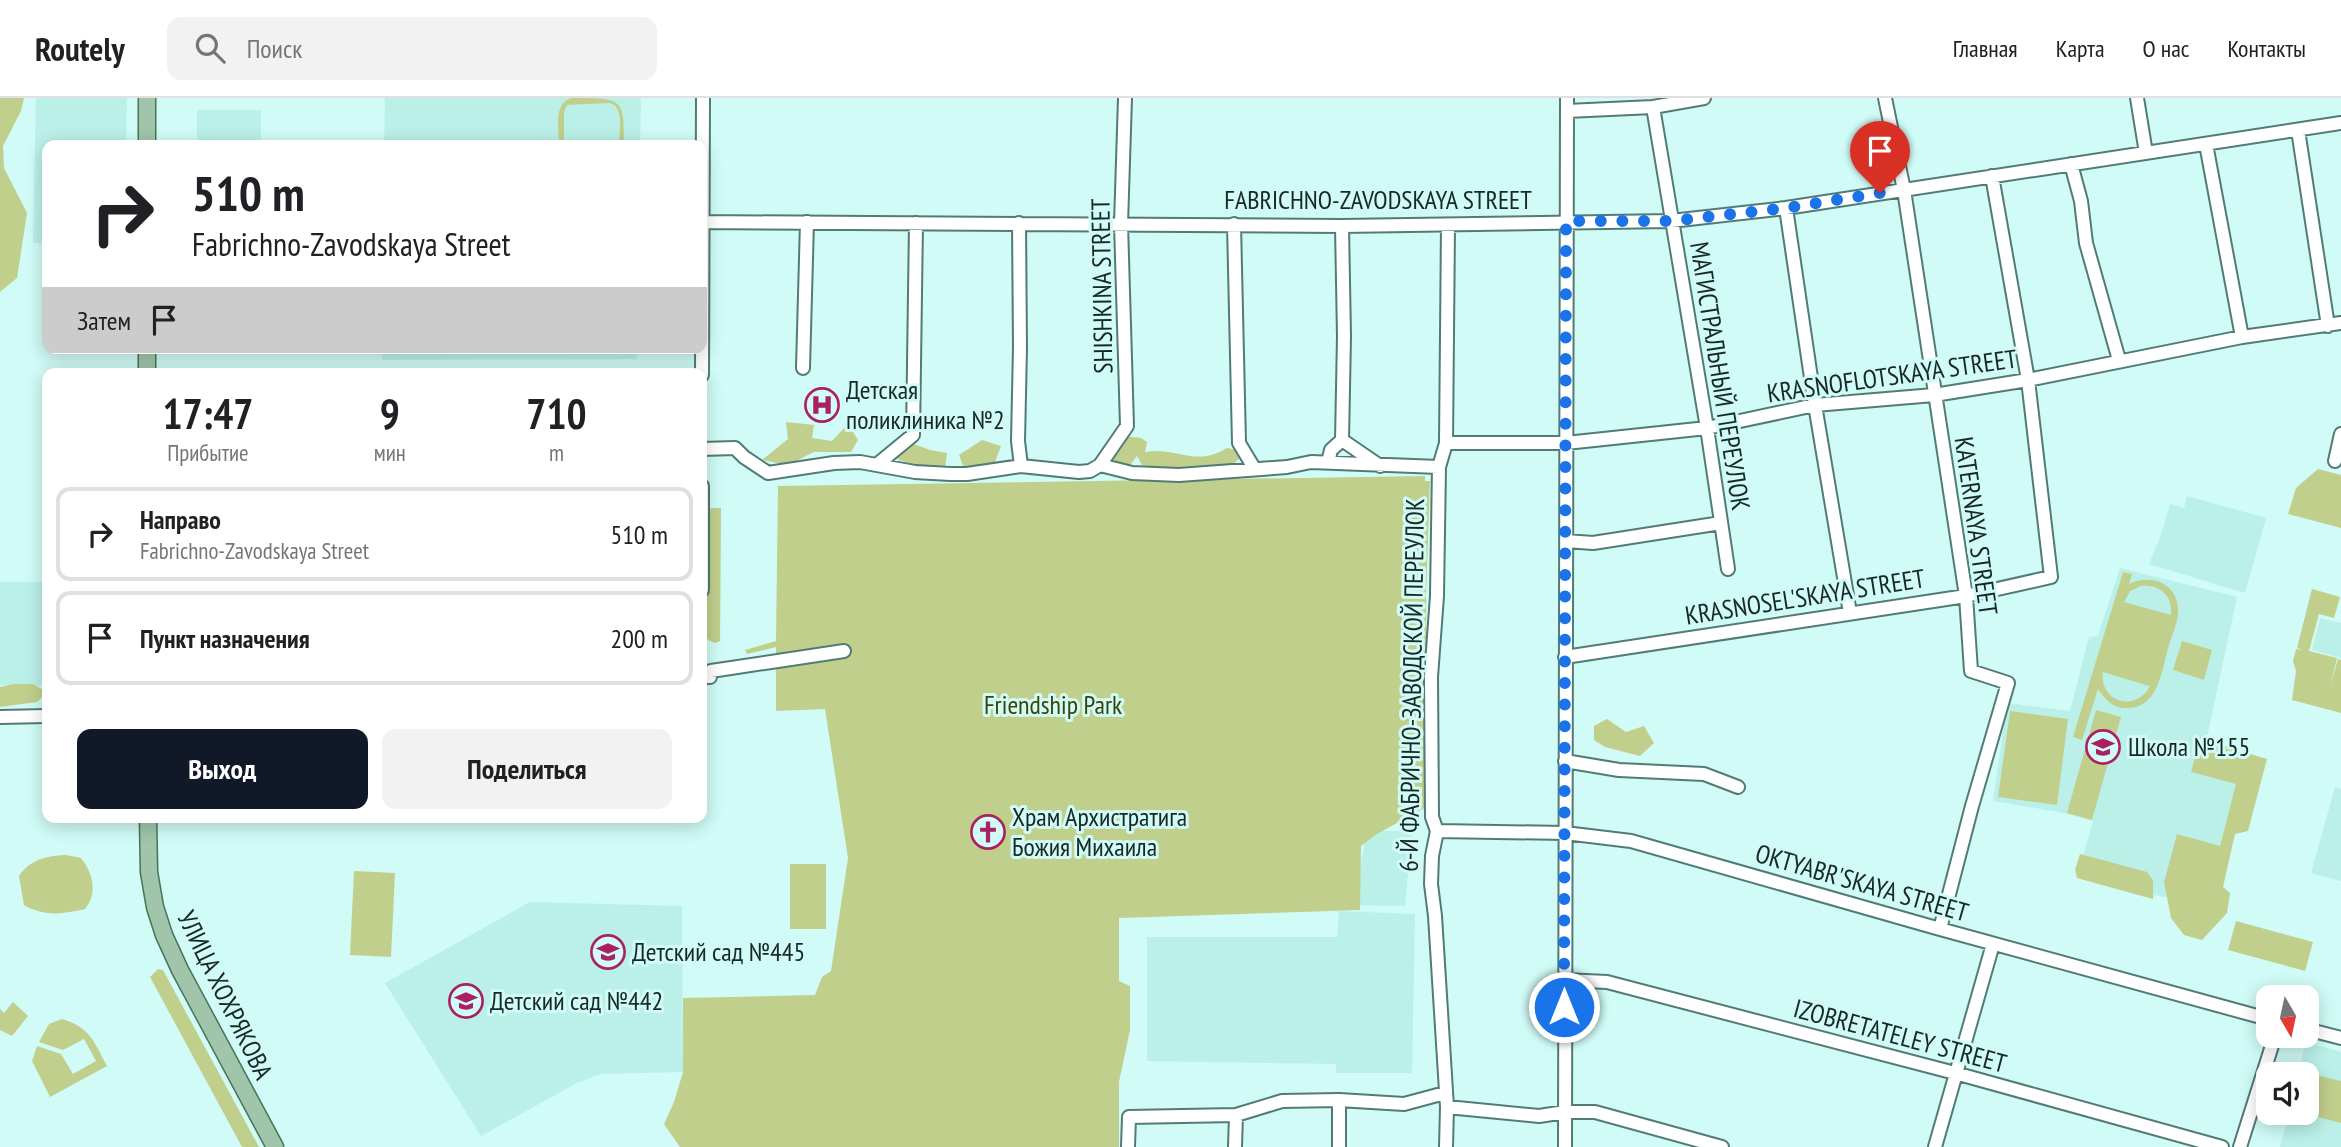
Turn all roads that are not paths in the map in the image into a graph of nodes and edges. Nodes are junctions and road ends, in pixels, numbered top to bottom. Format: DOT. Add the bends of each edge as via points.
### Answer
graph roads {
  1 [pos="147,98"];
  2 [pos="703,98"];
  3 [pos="1125,98"];
  4 [pos="1704,98"];
  5 [pos="1885,98"];
  6 [pos="2137,98"];
  7 [pos="1567,104"];
  8 [pos="1653,107"];
  9 [pos="2341,123"];
  10 [pos="2298,130"];
  11 [pos="147,140"];
  12 [pos="703,140"];
  13 [pos="2206,144"];
  14 [pos="2146,153"];
  15 [pos="2071,164"];
  16 [pos="1992,176"];
  17 [pos="1904,190"];
  18 [pos="1786,208"];
  19 [pos="1566,221"];
  20 [pos="1671,221"];
  21 [pos="707,222"];
  22 [pos="807,222"];
  23 [pos="916,223"];
  24 [pos="1019,223"];
  25 [pos="1121,223"];
  26 [pos="1234,224"];
  27 [pos="1448,225"];
  28 [pos="1342,226"];
  29 [pos="2341,323"];
  30 [pos="2328,326"];
  31 [pos="2242,337"];
  32 [pos="2119,360"];
  33 [pos="803,368"];
  34 [pos="2028,380"];
  35 [pos="1934,395"];
  36 [pos="1815,405"];
  37 [pos="1707,428"];
  38 [pos="2341,434"];
  39 [pos="1342,440"];
  40 [pos="1446,443"];
  41 [pos="1566,443"];
  42 [pos="707,449"];
  43 [pos="2335,461"];
  44 [pos="1328,462"];
  45 [pos="879,463"];
  46 [pos="1100,465"];
  47 [pos="1021,466"];
  48 [pos="1381,466"];
  49 [pos="1439,467"];
  50 [pos="1254,468"];
  51 [pos="1721,523"];
  52 [pos="1566,541"];
  53 [pos="1728,569"];
  54 [pos="1966,596"];
  55 [pos="1850,613"];
  56 [pos="844,651"];
  57 [pos="1565,657"];
  58 [pos="708,677"];
  59 [pos="42,716"];
  60 [pos="0,717"];
  61 [pos="1565,761"];
  62 [pos="1738,787"];
  63 [pos="148,823"];
  64 [pos="1437,831"];
  65 [pos="1565,833"];
  66 [pos="1940,929"];
  67 [pos="1993,944"];
  68 [pos="1564,980"];
  69 [pos="2256,1015"];
  70 [pos="2319,1032"];
  71 [pos="2341,1038"];
  72 [pos="2271,1048"];
  73 [pos="1955,1073"];
  74 [pos="1446,1093"];
  75 [pos="1339,1100"];
  76 [pos="1447,1107"];
  77 [pos="1565,1112"];
  78 [pos="1236,1115"];
  79 [pos="275,1147"];
  80 [pos="1128,1147"];
  81 [pos="1235,1147"];
  82 [pos="1339,1147"];
  83 [pos="1446,1147"];
  84 [pos="1565,1147"];
  85 [pos="1722,1147"];
  86 [pos="1935,1147"];
  87 [pos="2222,1147"];
  88 [pos="2240,1147"];
  1 -- 11 [label="main road"];
  2 -- 12 [label="street"];
  3 -- 25 [label="street, SHISHKINA STREET"];
  4 -- 8 [label="street"];
  5 -- 17 [label="street, KATERNAYA STREET"];
  6 -- 14 [label="street"];
  7 -- 8 [label="street"];
  7 -- 19 [label="street"];
  8 -- 20 [label="street, МАГИСТРАЛЬНЫЙ ПЕРЕУЛОК"];
  9 -- 10 [label="street, FABRICHNO-ZAVODSKAYA STREET"];
  10 -- 13 [label="street, FABRICHNO-ZAVODSKAYA STREET"];
  10 -- 30 [label="street"];
  13 -- 14 [label="street, FABRICHNO-ZAVODSKAYA STREET"];
  13 -- 31 [label="street"];
  14 -- 15 [label="street, FABRICHNO-ZAVODSKAYA STREET"];
  15 -- 16 [label="street, FABRICHNO-ZAVODSKAYA STREET"];
  15 -- 32 [label="street" via="2086,243"];
  16 -- 17 [label="street, FABRICHNO-ZAVODSKAYA STREET"];
  16 -- 34 [label="street"];
  17 -- 18 [label="street, FABRICHNO-ZAVODSKAYA STREET"];
  17 -- 35 [label="street, KATERNAYA STREET"];
  18 -- 20 [label="street, FABRICHNO-ZAVODSKAYA STREET"];
  18 -- 36 [label="street"];
  19 -- 20 [label="street, FABRICHNO-ZAVODSKAYA STREET"];
  19 -- 27 [label="street, FABRICHNO-ZAVODSKAYA STREET"];
  19 -- 41 [label="street"];
  20 -- 37 [label="street, МАГИСТРАЛЬНЫЙ ПЕРЕУЛОК"];
  21 -- 22 [label="street, FABRICHNO-ZAVODSKAYA STREET"];
  22 -- 23 [label="street, FABRICHNO-ZAVODSKAYA STREET"];
  22 -- 33 [label="street"];
  23 -- 24 [label="street, FABRICHNO-ZAVODSKAYA STREET"];
  23 -- 45 [label="street" via="913,435"];
  24 -- 25 [label="street, FABRICHNO-ZAVODSKAYA STREET"];
  24 -- 47 [label="street"];
  25 -- 26 [label="street, FABRICHNO-ZAVODSKAYA STREET"];
  25 -- 46 [label="street, SHISHKINA STREET" via="1127,426"];
  26 -- 28 [label="street, FABRICHNO-ZAVODSKAYA STREET"];
  26 -- 50 [label="street" via="1239,443"];
  27 -- 28 [label="street, FABRICHNO-ZAVODSKAYA STREET"];
  27 -- 40 [label="street, 6-Й ФАБРИЧНО-ЗАВОДСКОЙ ПЕРЕУЛОК"];
  28 -- 39 [label="street"];
  29 -- 30 [label="street, KRASNOFLOTSKAYA STREET"];
  30 -- 31 [label="street, KRASNOFLOTSKAYA STREET"];
  31 -- 32 [label="street, KRASNOFLOTSKAYA STREET"];
  32 -- 34 [label="street, KRASNOFLOTSKAYA STREET"];
  34 -- 35 [label="street, KRASNOFLOTSKAYA STREET"];
  34 -- 54 [label="street, KRASNOSEL'SKAYA STREET" via="2051,577"];
  35 -- 36 [label="street, KRASNOFLOTSKAYA STREET"];
  35 -- 54 [label="street, KATERNAYA STREET"];
  36 -- 37 [label="street, KRASNOFLOTSKAYA STREET"];
  36 -- 55 [label="street"];
  37 -- 41 [label="street, KRASNOFLOTSKAYA STREET"];
  37 -- 51 [label="street, МАГИСТРАЛЬНЫЙ ПЕРЕУЛОК"];
  38 -- 43 [label="street"];
  39 -- 44 [label="street" via="1331,450"];
  39 -- 48 [label="street"];
  40 -- 41 [label="street, KRASNOFLOTSKAYA STREET"];
  40 -- 49 [label="street, 6-Й ФАБРИЧНО-ЗАВОДСКОЙ ПЕРЕУЛОК"];
  41 -- 52 [label="street"];
  42 -- 45 [label="street" via="735,448 768,473 834,463"];
  44 -- 48 [label="street"];
  44 -- 50 [label="street"];
  45 -- 47 [label="street" via="950,474"];
  46 -- 47 [label="street" via="1079,472"];
  46 -- 50 [label="street" via="1132,473 1179,475"];
  48 -- 49 [label="street"];
  49 -- 64 [label="street, 6-Й ФАБРИЧНО-ЗАВОДСКОЙ ПЕРЕУЛОК" via="1431,701 1432,817"];
  51 -- 52 [label="street" via="1593,543"];
  51 -- 53 [label="street, МАГИСТРАЛЬНЫЙ ПЕРЕУЛОК"];
  52 -- 57 [label="street"];
  54 -- 55 [label="street, KRASNOSEL'SKAYA STREET"];
  54 -- 66 [label="street, KATERNAYA STREET" via="1971,671 2008,683"];
  55 -- 57 [label="street, KRASNOSEL'SKAYA STREET"];
  56 -- 58 [label="street" via="710,671"];
  57 -- 61 [label="street"];
  59 -- 60 [label="street"];
  61 -- 62 [label="street" via="1619,770 1704,774"];
  61 -- 65 [label="street"];
  63 -- 79 [label="main road, УЛИЦА ХОХРЯКОВА" via="149,872 164,935"];
  64 -- 65 [label="street, OKTYABR'SKAYA STREET"];
  64 -- 74 [label="street, 6-Й ФАБРИЧНО-ЗАВОДСКОЙ ПЕРЕУЛОК" via="1431,884"];
  65 -- 66 [label="street, OKTYABR'SKAYA STREET" via="1631,841"];
  65 -- 68 [label="street"];
  66 -- 67 [label="street, OKTYABR'SKAYA STREET"];
  67 -- 69 [label="street, OKTYABR'SKAYA STREET"];
  67 -- 73 [label="street"];
  68 -- 73 [label="street, IZOBRETATELEY STREET" via="1607,982"];
  68 -- 77 [label="street"];
  70 -- 71 [label="street"];
  72 -- 88 [label="street"];
  73 -- 86 [label="street"];
  73 -- 87 [label="street, IZOBRETATELEY STREET"];
  74 -- 75 [label="street" via="1404,1104"];
  74 -- 76 [label="street, 6-Й ФАБРИЧНО-ЗАВОДСКОЙ ПЕРЕУЛОК"];
  75 -- 78 [label="street" via="1282,1101"];
  75 -- 82 [label="street"];
  76 -- 77 [label="street" via="1539,1116"];
  76 -- 83 [label="street, 6-Й ФАБРИЧНО-ЗАВОДСКОЙ ПЕРЕУЛОК"];
  77 -- 84 [label="street"];
  77 -- 85 [label="street" via="1595,1112"];
  78 -- 80 [label="street" via="1129,1118"];
  78 -- 81 [label="street"];
}
